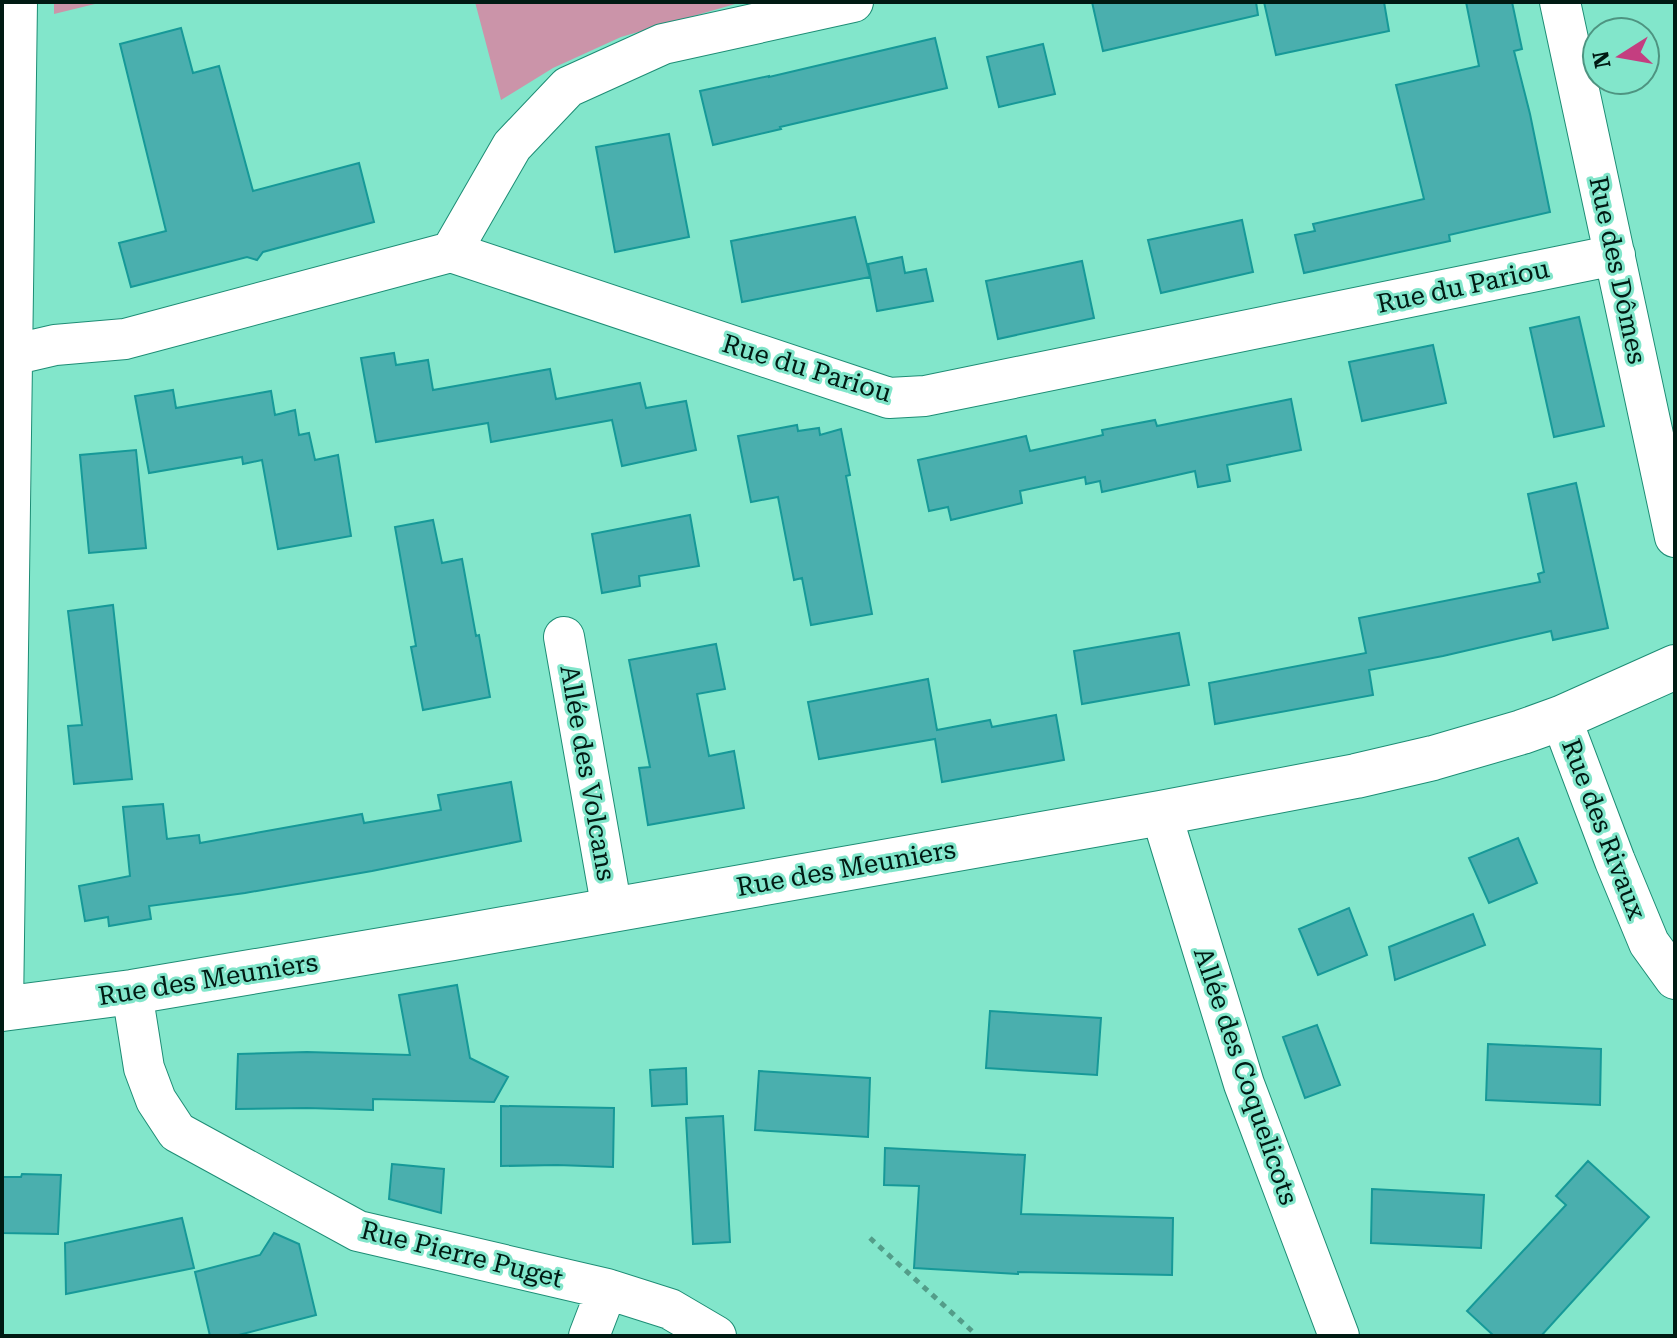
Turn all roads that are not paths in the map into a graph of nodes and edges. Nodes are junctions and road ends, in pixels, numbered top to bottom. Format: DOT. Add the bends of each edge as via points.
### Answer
graph roads {
  1 [pos="17,2"];
  2 [pos="853,2"];
  3 [pos="1560,2"];
  4 [pos="451,252"];
  5 [pos="1615,255"];
  6 [pos="12,355"];
  7 [pos="1675,537"];
  8 [pos="564,637"];
  9 [pos="1675,667"];
  10 [pos="1561,718"];
  11 [pos="1161,813"];
  12 [pos="612,910"];
  13 [pos="1675,979"];
  14 [pos="132,992"];
  15 [pos="2,1009"];
  16 [pos="607,1289"];
  17 [pos="589,1336"];
  18 [pos="716,1336"];
  19 [pos="1339,1336"];
  1 -- 6 [label="street"];
  2 -- 4 [label="street" via="663,44 568,87 512,146"];
  3 -- 5 [label="street, Rue des Dômes"];
  4 -- 5 [label="street, Rue du Pariou" via="889,398 925,396"];
  4 -- 6 [label="street" via="125,339"];
  5 -- 7 [label="street, Rue des Dômes"];
  6 -- 15 [label="street"];
  8 -- 12 [label="street, Allée des Volcans"];
  9 -- 10 [label="main road, Rue des Meuniers"];
  10 -- 11 [label="main road, Rue des Meuniers" via="1433,758"];
  10 -- 13 [label="street, Rue des Rivaux" via="1649,943"];
  11 -- 12 [label="main road, Rue des Meuniers"];
  11 -- 19 [label="street, Allée des Coquelicots" via="1244,1084"];
  12 -- 14 [label="main road, Rue des Meuniers"];
  14 -- 15 [label="main road, Rue des Meuniers"];
  14 -- 16 [label="street, Rue Pierre Puget" via="144,1068 177,1132 358,1231"];
  16 -- 17 [label="street"];
  16 -- 18 [label="street, Rue Pierre Puget" via="670,1309"];
}
